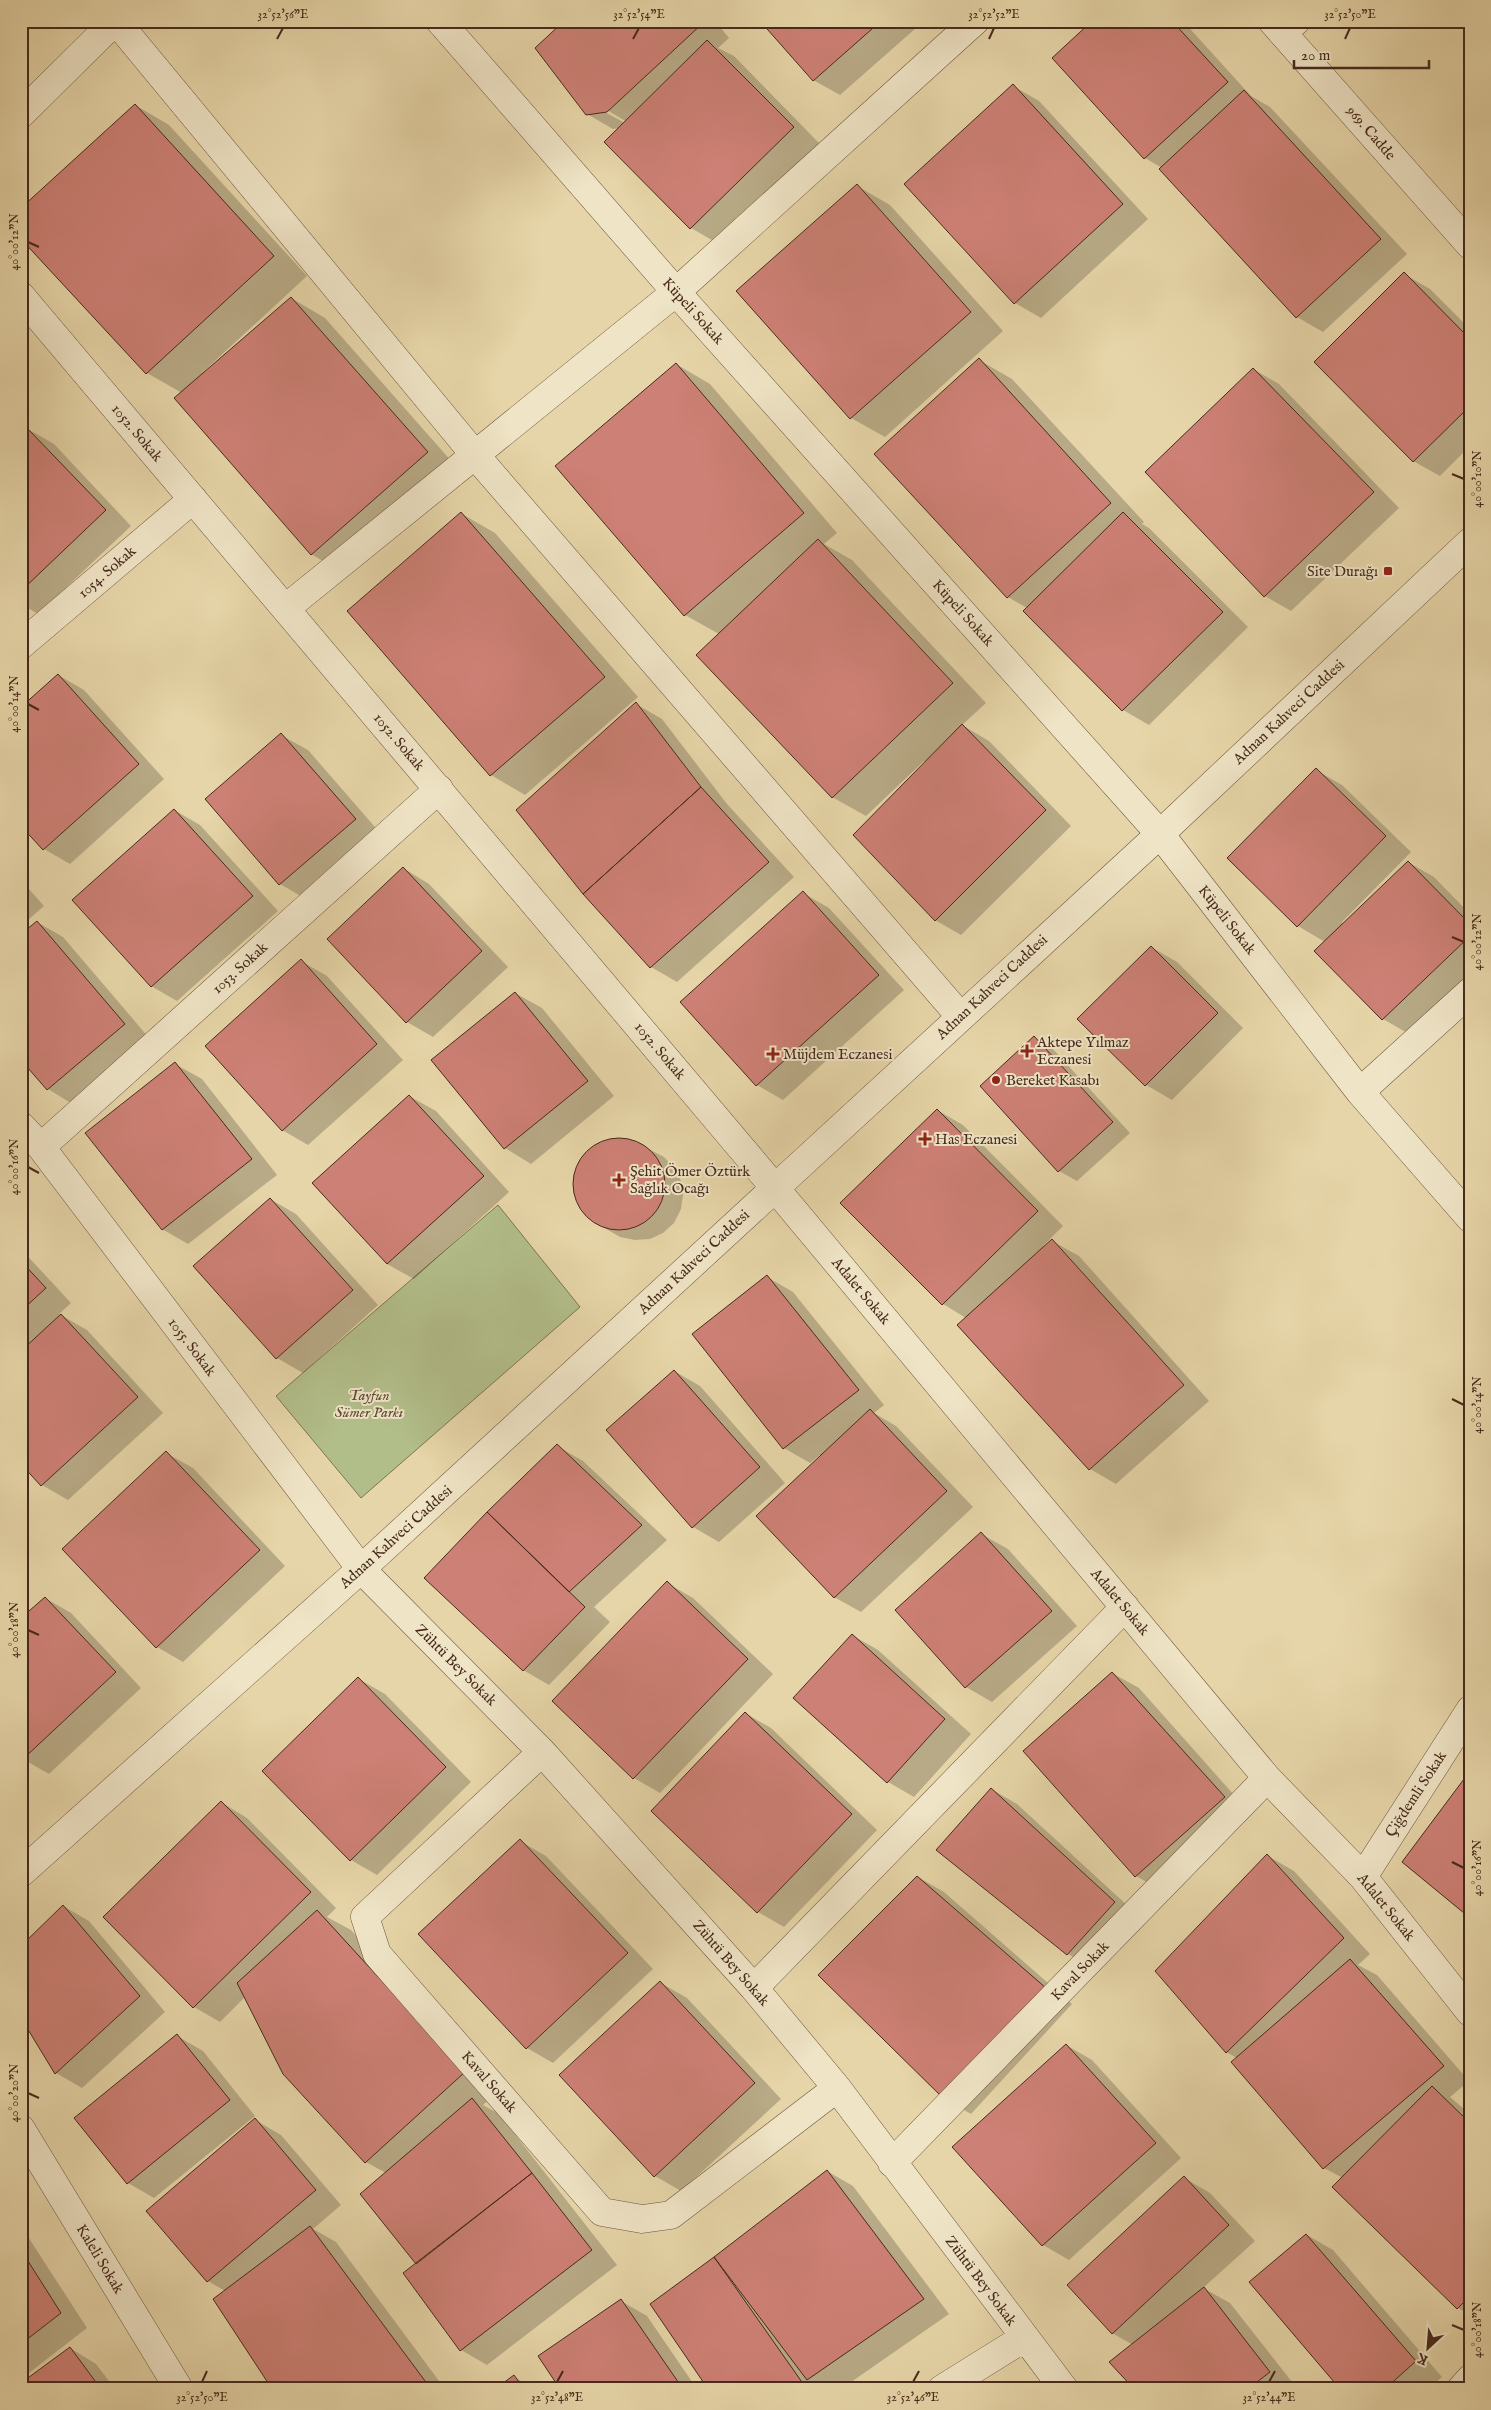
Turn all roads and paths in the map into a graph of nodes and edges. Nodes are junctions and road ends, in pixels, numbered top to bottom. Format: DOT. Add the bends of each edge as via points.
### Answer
graph roads {
  1 [pos="116,21"];
  2 [pos="440,21"];
  3 [pos="975,21"];
  4 [pos="1283,25"];
  5 [pos="21,114"];
  6 [pos="1470,245"];
  7 [pos="676,292"];
  8 [pos="21,296"];
  9 [pos="475,455"];
  10 [pos="193,499"];
  11 [pos="1470,542"];
  12 [pos="286,608"];
  13 [pos="21,645"];
  14 [pos="439,790"];
  15 [pos="1160,834"];
  16 [pos="1470,992"];
  17 [pos="960,1016"];
  18 [pos="1360,1092"];
  19 [pos="21,1126"];
  20 [pos="41,1146"];
  21 [pos="775,1188"];
  22 [pos="1470,1218"];
  23 [pos="361,1569"];
  24 [pos="1125,1607"];
  25 [pos="1470,1710"];
  26 [pos="542,1752"];
  27 [pos="1267,1778"];
  28 [pos="21,1873"];
  29 [pos="1363,1877"];
  30 [pos="754,1988"];
  31 [pos="1470,2012"];
  32 [pos="837,2088"];
  33 [pos="21,2129"];
  34 [pos="892,2163"];
  35 [pos="1024,2338"];
  36 [pos="1470,2380"];
  37 [pos="180,2389"];
  38 [pos="942,2389"];
  39 [pos="1064,2389"];
  40 [pos="1461,2389"];
  1 -- 5 [label="street"];
  1 -- 9 [label="street"];
  2 -- 7 [label="street, Küpeli Sokak"];
  3 -- 7 [label="street"];
  4 -- 6 [label="street, 969. Cadde"];
  7 -- 9 [label="street"];
  7 -- 15 [label="street, Küpeli Sokak"];
  8 -- 10 [label="street, 1052. Sokak"];
  9 -- 12 [label="street"];
  9 -- 17 [label="street"];
  10 -- 12 [label="street, 1052. Sokak"];
  10 -- 13 [label="street, 1054. Sokak"];
  11 -- 15 [label="street, Adnan Kahveci Caddesi"];
  12 -- 14 [label="street, 1052. Sokak"];
  14 -- 20 [label="street, 1053. Sokak"];
  14 -- 21 [label="street, 1052. Sokak"];
  15 -- 17 [label="street, Adnan Kahveci Caddesi"];
  15 -- 18 [label="street, Küpeli Sokak"];
  16 -- 18 [label="street"];
  17 -- 21 [label="street, Adnan Kahveci Caddesi"];
  18 -- 22 [label="street, Küpeli Sokak"];
  19 -- 20 [label="street, 1055. Sokak"];
  20 -- 23 [label="street, 1055. Sokak"];
  21 -- 23 [label="street, Adnan Kahveci Caddesi"];
  21 -- 24 [label="street, Adalet Sokak"];
  23 -- 26 [label="street, Zühtü Bey Sokak"];
  23 -- 28 [label="street, Adnan Kahveci Caddesi"];
  24 -- 27 [label="street, Adalet Sokak"];
  24 -- 30 [label="street"];
  25 -- 29 [label="street, Çiğdemli Sokak"];
  26 -- 30 [label="street, Zühtü Bey Sokak"];
  26 -- 32 [label="street, Kaval Sokak" via="364,1917 377,1954 602,2212 642,2219 671,2215"];
  27 -- 29 [label="street, Adalet Sokak"];
  27 -- 34 [label="street, Kaval Sokak"];
  29 -- 31 [label="street, Adalet Sokak"];
  30 -- 32 [label="street, Zühtü Bey Sokak"];
  32 -- 34 [label="street, Zühtü Bey Sokak"];
  33 -- 37 [label="street, Kaleli Sokak"];
  34 -- 35 [label="street, Zühtü Bey Sokak"];
  35 -- 38 [label="street"];
  35 -- 39 [label="street, Zühtü Bey Sokak"];
  36 -- 40 [label="street"];
}
